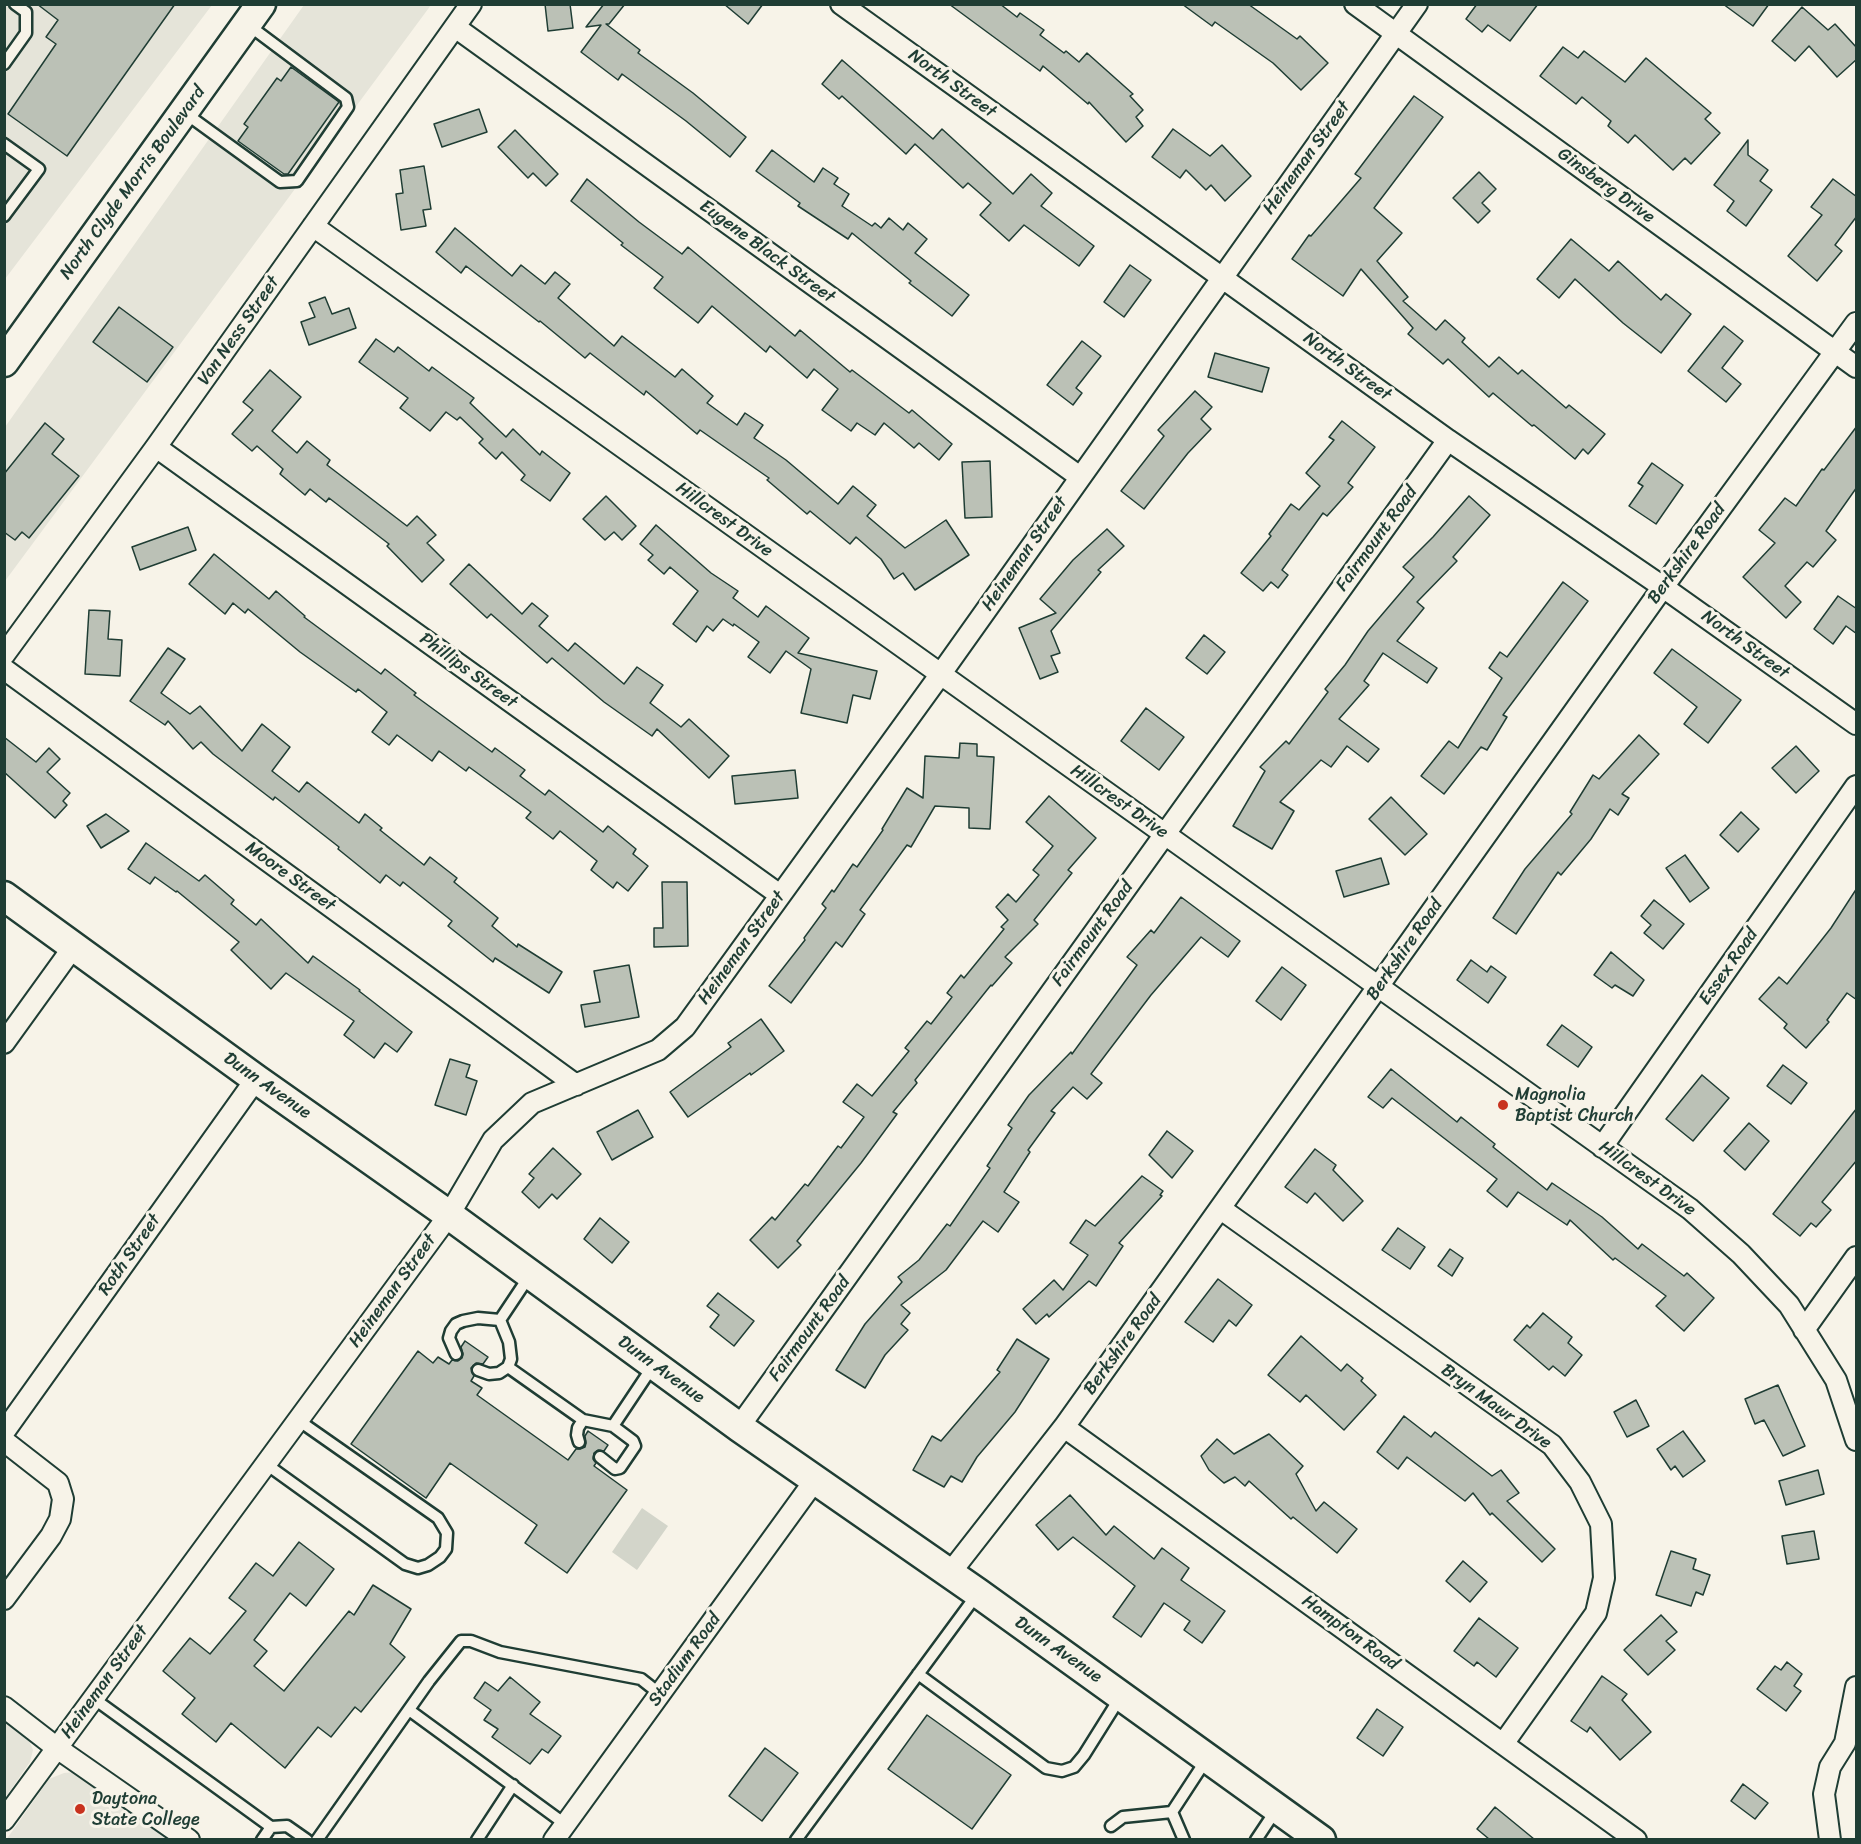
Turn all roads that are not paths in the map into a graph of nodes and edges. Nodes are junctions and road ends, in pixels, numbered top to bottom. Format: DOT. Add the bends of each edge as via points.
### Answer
graph roads {
  1 [pos="15,4"];
  2 [pos="471,4"];
  3 [pos="841,4"];
  4 [pos="1355,4"];
  5 [pos="1417,4"];
  6 [pos="254,14"];
  7 [pos="454,27"];
  8 [pos="1396,33"];
  9 [pos="4,64"];
  10 [pos="184,112"];
  11 [pos="4,144"];
  12 [pos="4,216"];
  13 [pos="313,226"];
  14 [pos="1221,277"];
  15 [pos="1857,323"];
  16 [pos="1836,352"];
  17 [pos="4,362"];
  18 [pos="1857,367"];
  19 [pos="1448,440"];
  20 [pos="156,447"];
  21 [pos="1080,477"];
  22 [pos="1663,586"];
  23 [pos="4,655"];
  24 [pos="4,669"];
  25 [pos="940,675"];
  26 [pos="1857,724"];
  27 [pos="1857,786"];
  28 [pos="1165,834"];
  29 [pos="780,895"];
  30 [pos="4,896"];
  31 [pos="75,946"];
  32 [pos="1380,987"];
  33 [pos="4,1043"];
  34 [pos="256,1079"];
  35 [pos="576,1085"];
  36 [pos="1602,1147"];
  37 [pos="1221,1209"];
  38 [pos="449,1215"];
  39 [pos="1857,1257"];
  40 [pos="531,1275"];
  41 [pos="500,1320"];
  42 [pos="1804,1330"];
  43 [pos="456,1354"];
  44 [pos="654,1365"];
  45 [pos="508,1367"];
  46 [pos="478,1370"];
  47 [pos="298,1420"];
  48 [pos="583,1420"];
  49 [pos="613,1426"];
  50 [pos="739,1427"];
  51 [pos="1064,1427"];
  52 [pos="4,1432"];
  53 [pos="1857,1440"];
  54 [pos="4,1441"];
  55 [pos="579,1442"];
  56 [pos="600,1457"];
  57 [pos="266,1464"];
  58 [pos="815,1480"];
  59 [pos="950,1573"];
  60 [pos="978,1593"];
  61 [pos="4,1599"];
  62 [pos="918,1674"];
  63 [pos="1857,1687"];
  64 [pos="660,1694"];
  65 [pos="1121,1695"];
  66 [pos="93,1698"];
  67 [pos="4,1707"];
  68 [pos="409,1710"];
  69 [pos="1857,1727"];
  70 [pos="1845,1743"];
  71 [pos="1503,1744"];
  72 [pos="57,1748"];
  73 [pos="1208,1757"];
  74 [pos="513,1785"];
  75 [pos="1277,1808"];
  76 [pos="1172,1812"];
  77 [pos="4,1820"];
  78 [pos="1111,1826"];
  79 [pos="271,1827"];
  80 [pos="559,1832"];
  81 [pos="189,1839"];
  82 [pos="262,1839"];
  83 [pos="307,1839"];
  84 [pos="317,1839"];
  85 [pos="477,1839"];
  86 [pos="796,1839"];
  87 [pos="1184,1839"];
  88 [pos="1256,1839"];
  89 [pos="1321,1839"];
  90 [pos="1636,1839"];
  91 [pos="1830,1839"];
  1 -- 9 [label="lane" via="26,12 26,33"];
  2 -- 7 [label="street, Van Ness Street"];
  3 -- 14 [label="street, North Street"];
  4 -- 8 [label="street, Ginsberg Drive"];
  5 -- 8 [label="street, Heineman Street"];
  6 -- 10 [label="main road, North Clyde Morris Boulevard"];
  6 -- 10 [label="lane" via="346,98 348,107 297,181 280,182"];
  7 -- 13 [label="street, Van Ness Street"];
  7 -- 21 [label="street, Eugene Black Street"];
  8 -- 14 [label="street, Heineman Street"];
  8 -- 16 [label="street, Ginsberg Drive"];
  10 -- 17 [label="main road, North Clyde Morris Boulevard"];
  11 -- 12 [label="lane" via="39,169"];
  13 -- 20 [label="street, Van Ness Street"];
  13 -- 25 [label="street, Hillcrest Drive"];
  14 -- 19 [label="street, North Street"];
  14 -- 21 [label="street, Heineman Street"];
  15 -- 16 [label="street, Berkshire Road"];
  16 -- 18 [label="street, Ginsberg Drive"];
  16 -- 22 [label="street, Berkshire Road"];
  19 -- 22 [label="street, North Street"];
  19 -- 28 [label="street, Fairmount Road"];
  20 -- 23 [label="street, Van Ness Street"];
  20 -- 29 [label="street, Phillips Street"];
  21 -- 25 [label="street, Heineman Street"];
  22 -- 26 [label="street, North Street"];
  22 -- 32 [label="street, Berkshire Road"];
  24 -- 35 [label="street, Moore Street"];
  25 -- 28 [label="street, Hillcrest Drive"];
  25 -- 29 [label="street, Heineman Street"];
  27 -- 36 [label="street, Essex Road"];
  28 -- 32 [label="street, Hillcrest Drive"];
  28 -- 50 [label="street, Fairmount Road"];
  29 -- 35 [label="street, Heineman Street" via="685,1027 658,1050"];
  30 -- 31 [label="main road, Dunn Avenue"];
  31 -- 33 [label="street"];
  31 -- 34 [label="main road, Dunn Avenue"];
  32 -- 36 [label="street, Hillcrest Drive"];
  32 -- 37 [label="street, Berkshire Road"];
  34 -- 38 [label="main road, Dunn Avenue"];
  34 -- 52 [label="street, Roth Street"];
  35 -- 38 [label="street, Heineman Street" via="532,1103 493,1140"];
  36 -- 42 [label="street, Hillcrest Drive" via="1689,1209 1741,1254 1789,1305"];
  37 -- 51 [label="street, Berkshire Road"];
  37 -- 71 [label="street, Bryn Mawr Drive" via="1552,1445 1580,1482 1601,1524 1604,1578 1596,1613"];
  38 -- 40 [label="main road, Dunn Avenue"];
  38 -- 47 [label="street, Heineman Street"];
  39 -- 42 [label="street"];
  40 -- 41 [label="lane"];
  40 -- 44 [label="main road, Dunn Avenue"];
  41 -- 43 [label="lane" via="478,1318 456,1324 449,1338"];
  41 -- 45 [label="lane" via="509,1342"];
  42 -- 53 [label="street, Hillcrest Drive" via="1836,1380"];
  44 -- 49 [label="lane"];
  44 -- 50 [label="main road, Dunn Avenue"];
  45 -- 46 [label="lane" via="489,1374"];
  45 -- 48 [label="lane"];
  47 -- 57 [label="street, Heineman Street"];
  47 -- 57 [label="lane" via="438,1518 447,1533 446,1549 440,1557 418,1568 405,1564"];
  48 -- 49 [label="lane"];
  48 -- 55 [label="lane" via="578,1428"];
  49 -- 56 [label="lane" via="635,1446 620,1468 615,1469"];
  50 -- 58 [label="main road, Dunn Avenue"];
  51 -- 59 [label="street, Berkshire Road"];
  51 -- 71 [label="street, Hampton Road"];
  54 -- 61 [label="street" via="58,1483 63,1498 60,1519 51,1536"];
  57 -- 66 [label="street, Heineman Street"];
  58 -- 59 [label="main road, Dunn Avenue"];
  58 -- 64 [label="street, Stadium Road"];
  59 -- 60 [label="main road, Dunn Avenue"];
  60 -- 62 [label="lane"];
  60 -- 65 [label="main road, Dunn Avenue"];
  62 -- 65 [label="lane" via="1046,1768 1062,1771 1074,1767 1084,1755"];
  62 -- 86 [label="lane"];
  63 -- 70 [label="street"];
  64 -- 68 [label="lane" via="641,1679 461,1641"];
  64 -- 80 [label="street, Stadium Road"];
  65 -- 73 [label="main road, Dunn Avenue"];
  66 -- 72 [label="street, Heineman Street"];
  66 -- 79 [label="lane"];
  67 -- 72 [label="street"];
  68 -- 74 [label="lane"];
  68 -- 84 [label="lane"];
  69 -- 70 [label="street"];
  70 -- 91 [label="street" via="1830,1767 1824,1794"];
  71 -- 90 [label="street, Hampton Road"];
  72 -- 77 [label="street, Heineman Street"];
  72 -- 81 [label="street"];
  73 -- 75 [label="main road, Dunn Avenue"];
  73 -- 76 [label="lane"];
  74 -- 80 [label="lane"];
  74 -- 85 [label="lane"];
  75 -- 88 [label="lane"];
  75 -- 89 [label="main road, Dunn Avenue"];
  76 -- 78 [label="lane" via="1123,1817"];
  76 -- 87 [label="lane"];
  79 -- 82 [label="lane"];
  79 -- 83 [label="lane" via="287,1826"];
}
